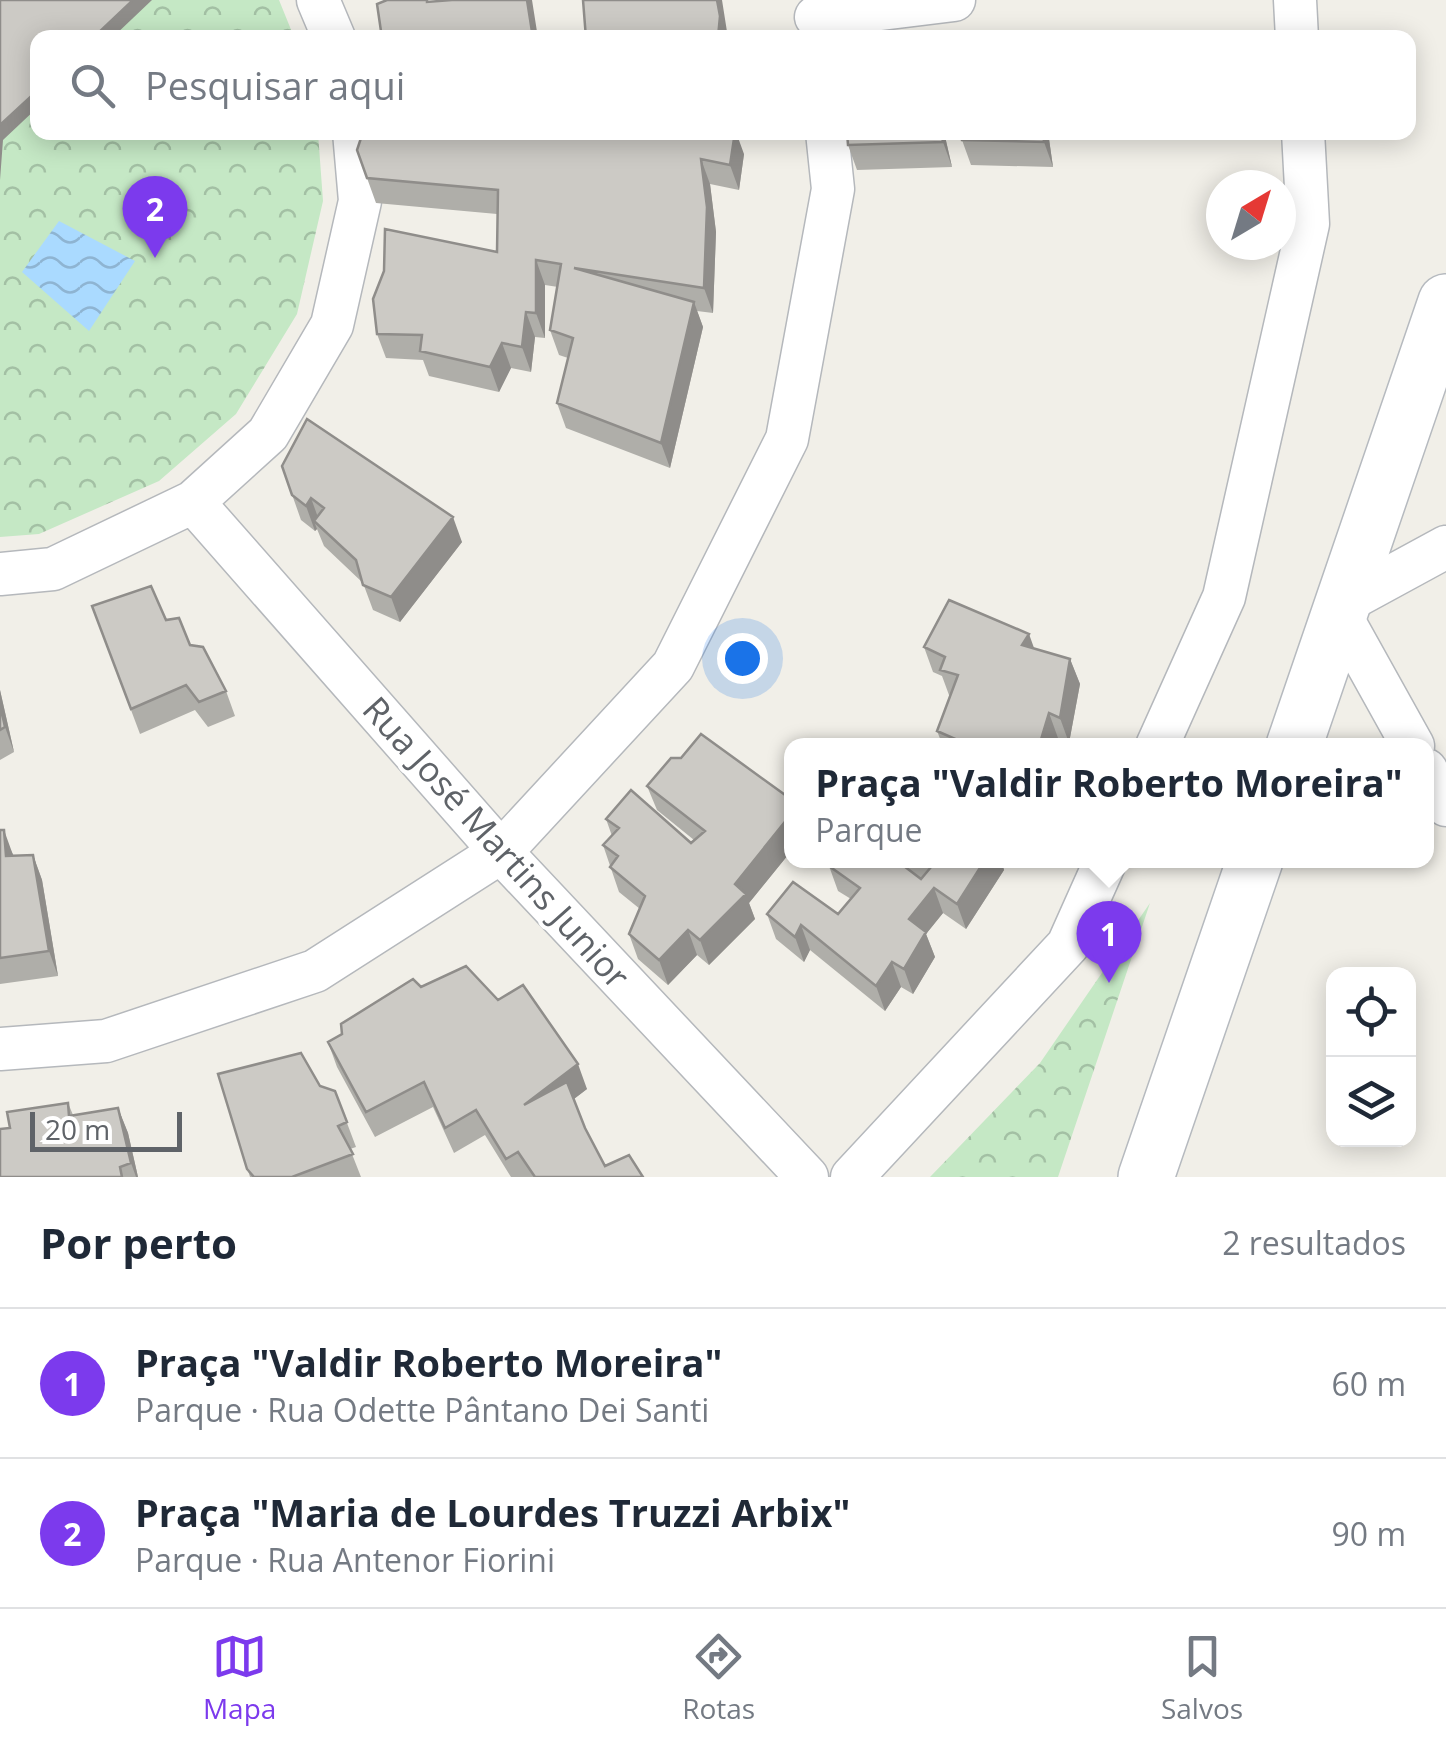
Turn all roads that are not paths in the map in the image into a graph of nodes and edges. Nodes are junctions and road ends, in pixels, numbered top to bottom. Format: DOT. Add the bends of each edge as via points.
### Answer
graph roads {
  1 [pos="318,0"];
  2 [pos="954,0"];
  3 [pos="1295,0"];
  4 [pos="816,18"];
  5 [pos="331,30"];
  6 [pos="1297,30"];
  7 [pos="355,140"];
  8 [pos="829,140"];
  9 [pos="1303,140"];
  10 [pos="1446,302"];
  11 [pos="193,502"];
  12 [pos="1446,547"];
  13 [pos="0,574"];
  14 [pos="1341,608"];
  15 [pos="1162,738"];
  16 [pos="1297,738"];
  17 [pos="1409,738"];
  18 [pos="502,852"];
  19 [pos="1102,868"];
  20 [pos="1251,868"];
  21 [pos="0,1049"];
  22 [pos="807,1177"];
  23 [pos="852,1177"];
  24 [pos="1146,1177"];
  1 -- 5 [label="street"];
  2 -- 4 [label="street"];
  3 -- 6 [label="street"];
  7 -- 11 [label="street" via="360,201 332,325 268,434"];
  8 -- 18 [label="street" via="833,189 787,439 673,666"];
  9 -- 15 [label="street" via="1308,224 1224,596"];
  10 -- 14 [label="main road"];
  11 -- 13 [label="street" via="53,569"];
  11 -- 18 [label="street, Rua José Martins Junior"];
  12 -- 14 [label="street"];
  14 -- 16 [label="main road"];
  14 -- 17 [label="street"];
  18 -- 21 [label="street" via="315,971 106,1041"];
  18 -- 22 [label="street, Rua José Martins Junior"];
  19 -- 23 [label="street" via="1068,945"];
  20 -- 24 [label="main road"];
}
